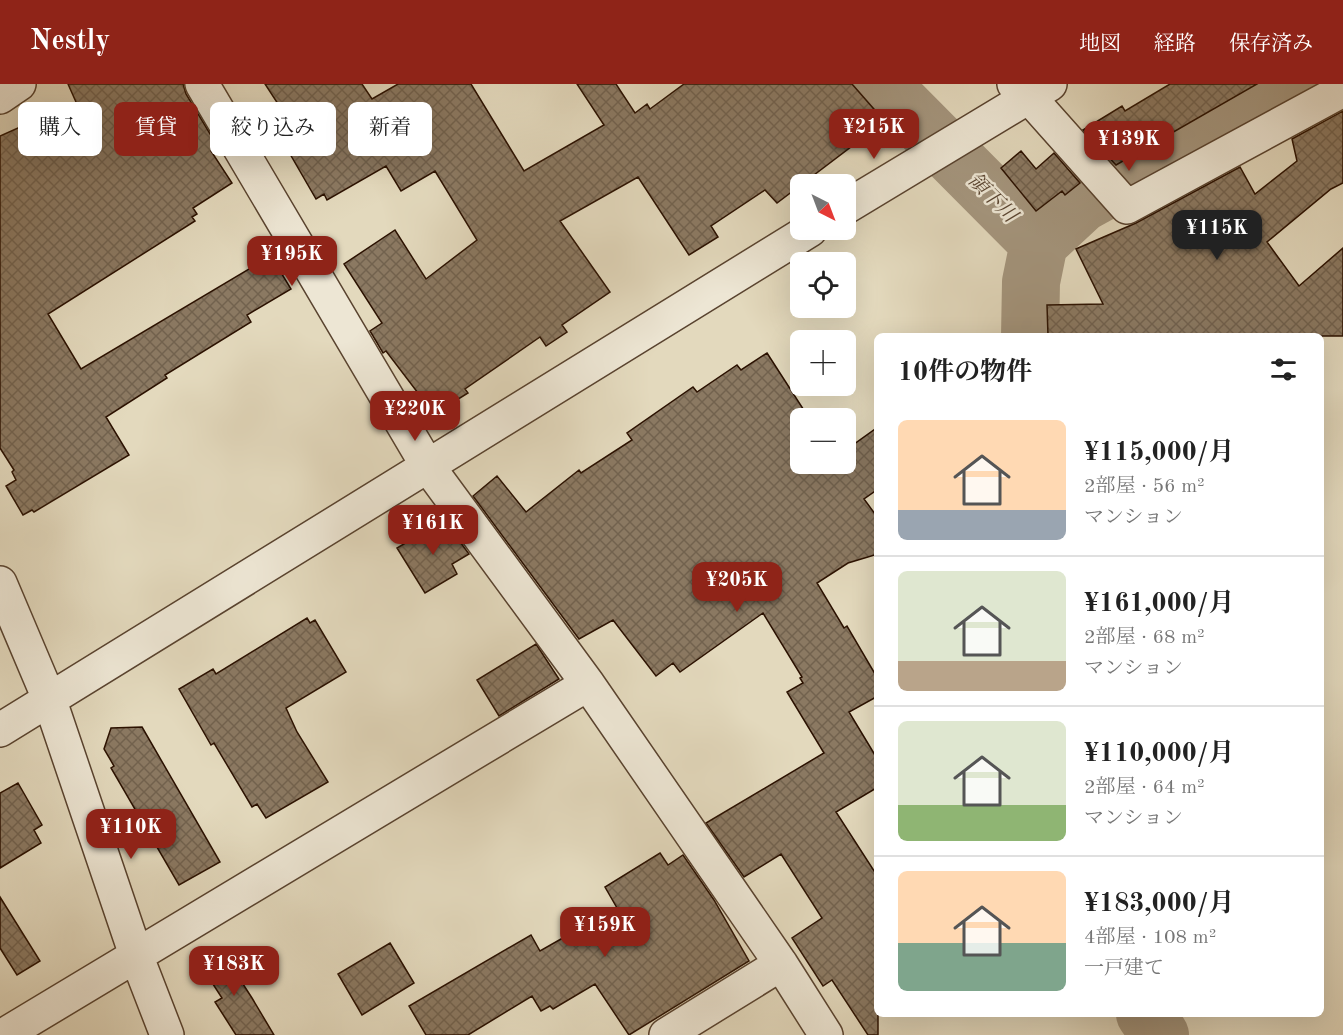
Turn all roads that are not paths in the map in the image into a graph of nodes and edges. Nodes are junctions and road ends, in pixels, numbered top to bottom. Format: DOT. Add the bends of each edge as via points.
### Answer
graph roads {
  1 [pos="19,84"];
  2 [pos="201,84"];
  3 [pos="1031,88"];
  4 [pos="1343,90"];
  5 [pos="0,96"];
  6 [pos="856,201"];
  7 [pos="794,240"];
  8 [pos="427,465"];
  9 [pos="0,583"];
  10 [pos="588,684"];
  11 [pos="50,701"];
  12 [pos="0,730"];
  13 [pos="136,955"];
  14 [pos="781,964"];
  15 [pos="4,1035"];
  16 [pos="168,1035"];
  17 [pos="666,1035"];
  18 [pos="826,1035"];
  1 -- 5 [label="street"];
  2 -- 8 [label="street"];
  3 -- 4 [label="street" via="1127,207"];
  3 -- 6 [label="street"];
  7 -- 8 [label="street"];
  8 -- 10 [label="street"];
  8 -- 11 [label="street"];
  9 -- 11 [label="street"];
  10 -- 13 [label="street"];
  10 -- 14 [label="street"];
  11 -- 12 [label="street"];
  11 -- 13 [label="street"];
  13 -- 15 [label="street"];
  13 -- 16 [label="street"];
  14 -- 17 [label="street"];
  14 -- 18 [label="street"];
}
